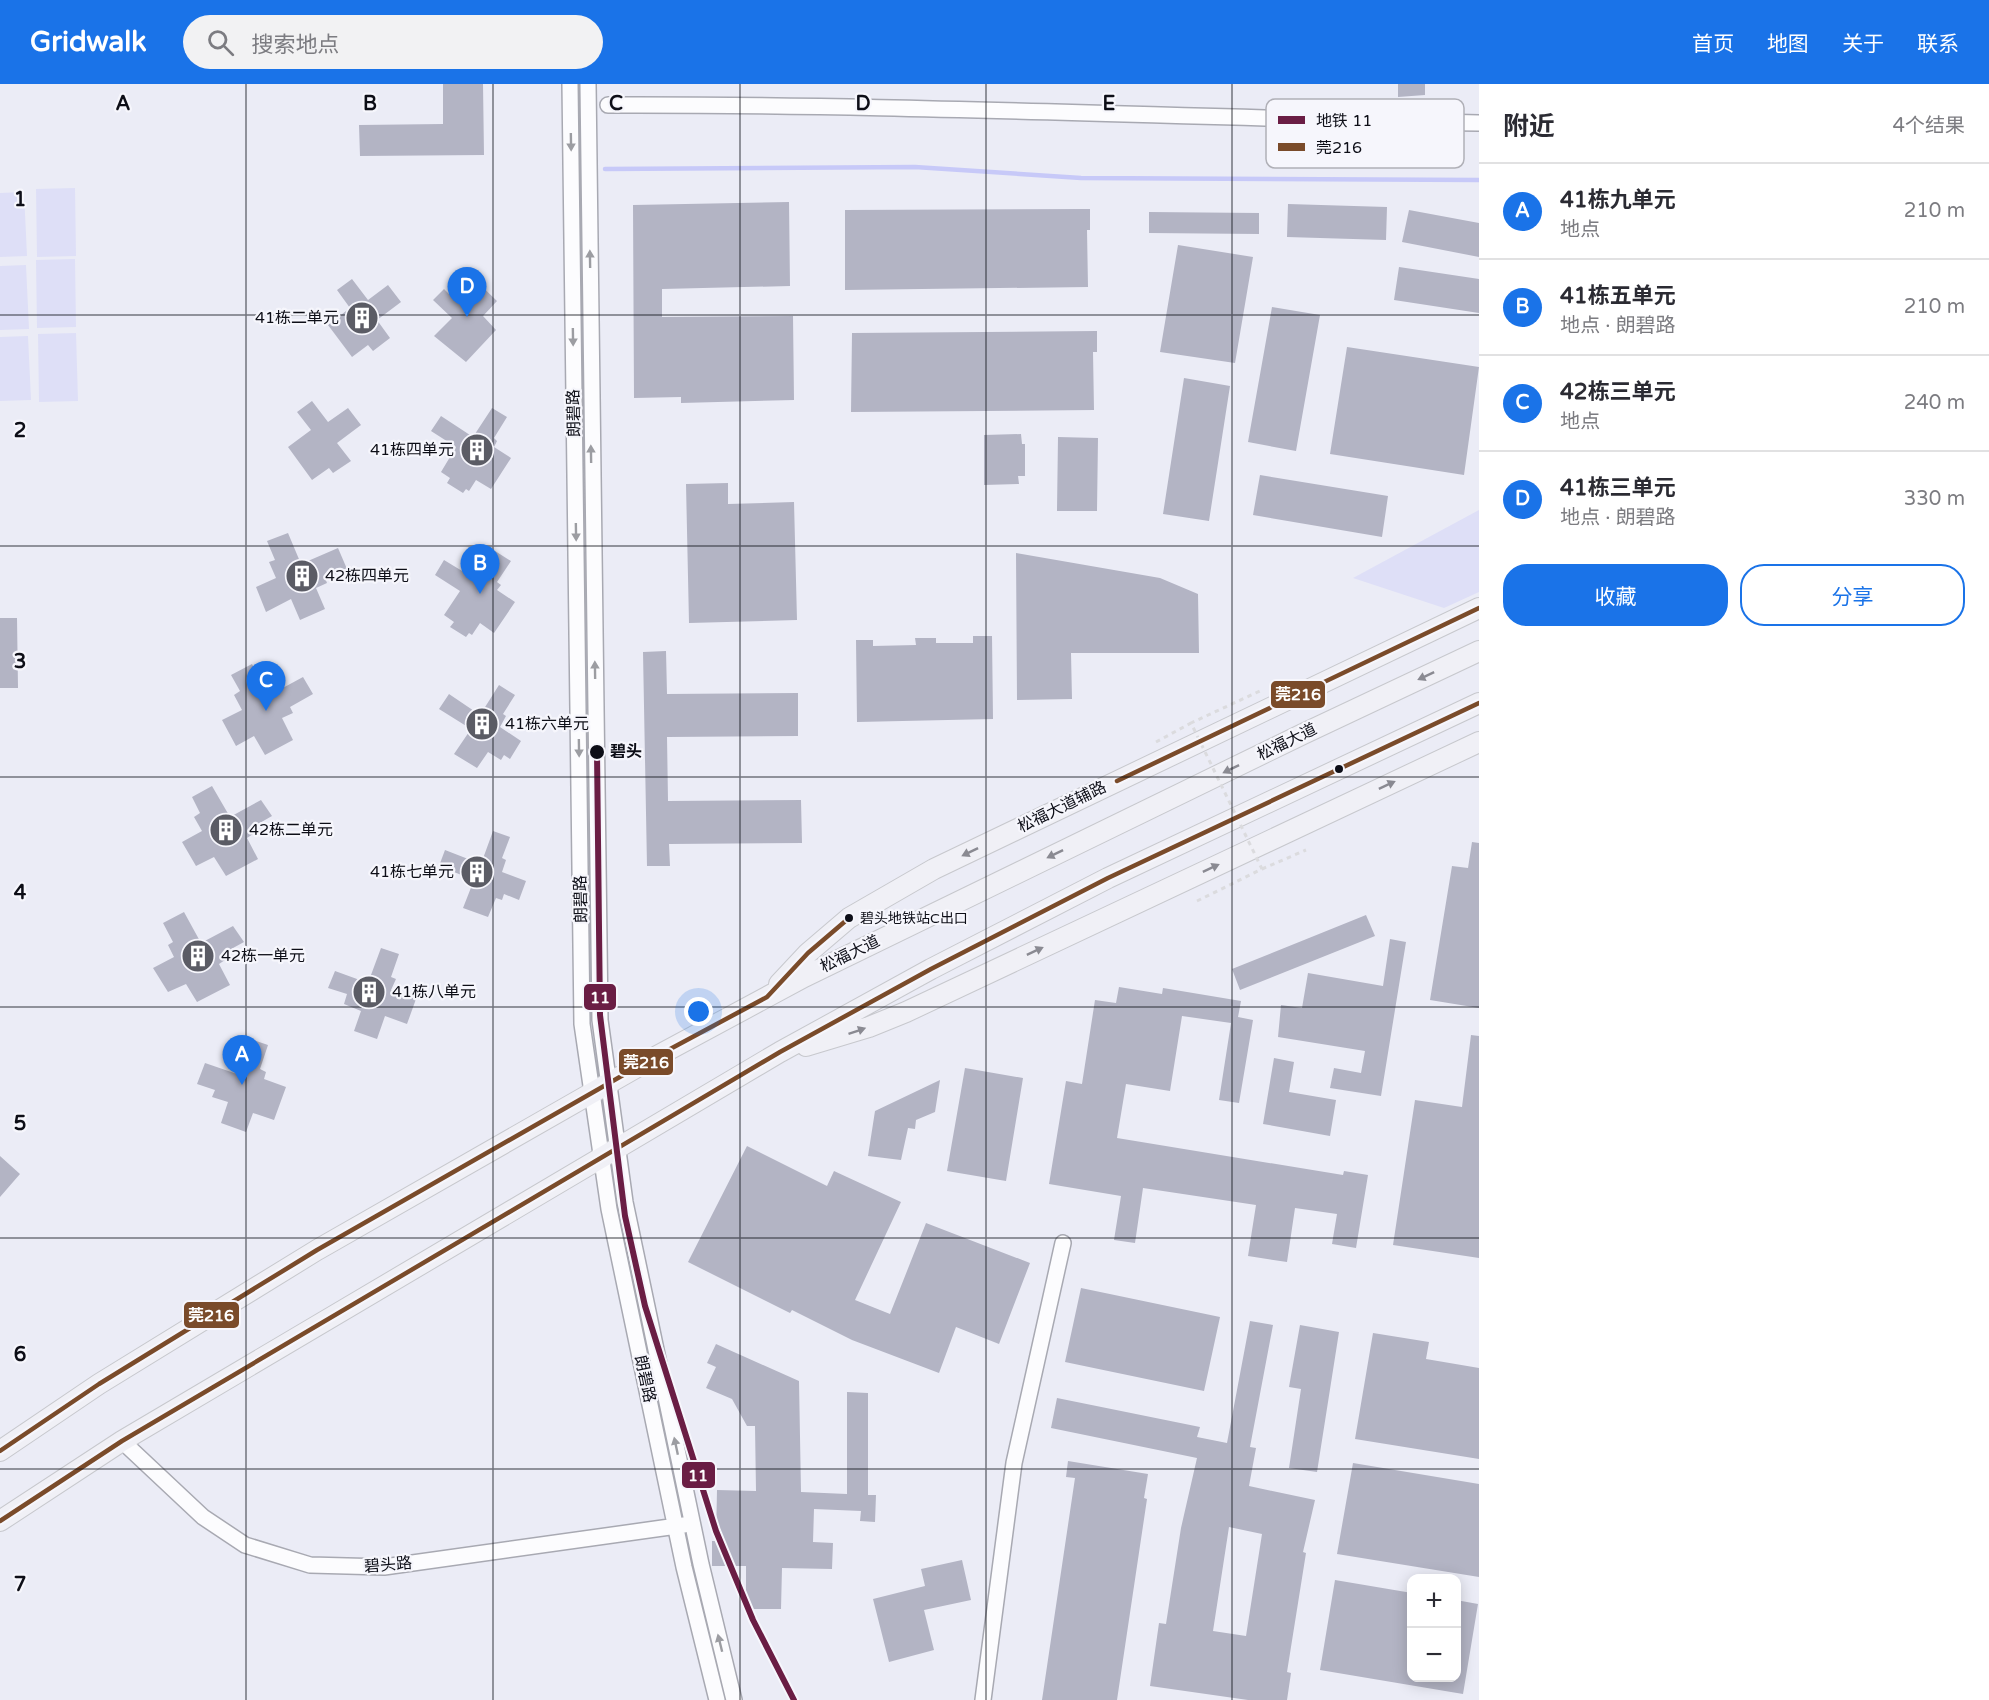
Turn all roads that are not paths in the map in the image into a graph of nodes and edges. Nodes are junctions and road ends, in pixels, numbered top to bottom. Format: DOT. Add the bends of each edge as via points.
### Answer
graph roads {
  1 [pos="570,84"];
  2 [pos="588,84"];
  3 [pos="608,105"];
  4 [pos="1266,119"];
  5 [pos="1464,123"];
  6 [pos="1479,123"];
  7 [pos="1479,608"];
  8 [pos="1479,651"];
  9 [pos="1479,703"];
  10 [pos="1479,742"];
  11 [pos="767,997"];
  12 [pos="780,1052"];
  13 [pos="601,1088"];
  14 [pos="609,1151"];
  15 [pos="1063,1242"];
  16 [pos="122,1441"];
  17 [pos="0,1451"];
  18 [pos="0,1521"];
  19 [pos="693,1524"];
  20 [pos="676,1526"];
  21 [pos="717,1700"];
  22 [pos="734,1700"];
  23 [pos="983,1700"];
  1 -- 13 [label="street, 朗碧路, one-way" via="582,1024"];
  13 -- 2 [label="street, 朗碧路, one-way"];
  3 -- 4 [label="street" via="787,105"];
  5 -- 6 [label="street"];
  7 -- 11 [label="main road, 松福大道辅路, one-way" via="934,869 849,918 808,953"];
  8 -- 11 [label="main road, 松福大道, one-way"];
  9 -- 12 [label="main road" via="1108,878"];
  12 -- 10 [label="main road, one-way" via="832,1040 906,1012"];
  11 -- 13 [label="main road, 松福大道"];
  12 -- 14 [label="main road"];
  13 -- 14 [label="street, 朗碧路"];
  13 -- 17 [label="main road, 松福大道" via="317,1250 99,1384"];
  14 -- 16 [label="main road"];
  19 -- 14 [label="street, 朗碧路, one-way" via="625,1202"];
  14 -- 20 [label="street, 朗碧路" via="609,1209"];
  15 -- 23 [label="street" via="1014,1463"];
  16 -- 18 [label="main road"];
  16 -- 20 [label="street, 碧头路" via="219,1528 245,1545 310,1565 384,1567"];
  19 -- 20 [label="street, 碧头路"];
  22 -- 19 [label="street, 朗碧路, one-way"];
  20 -- 21 [label="street, 朗碧路"];
}
